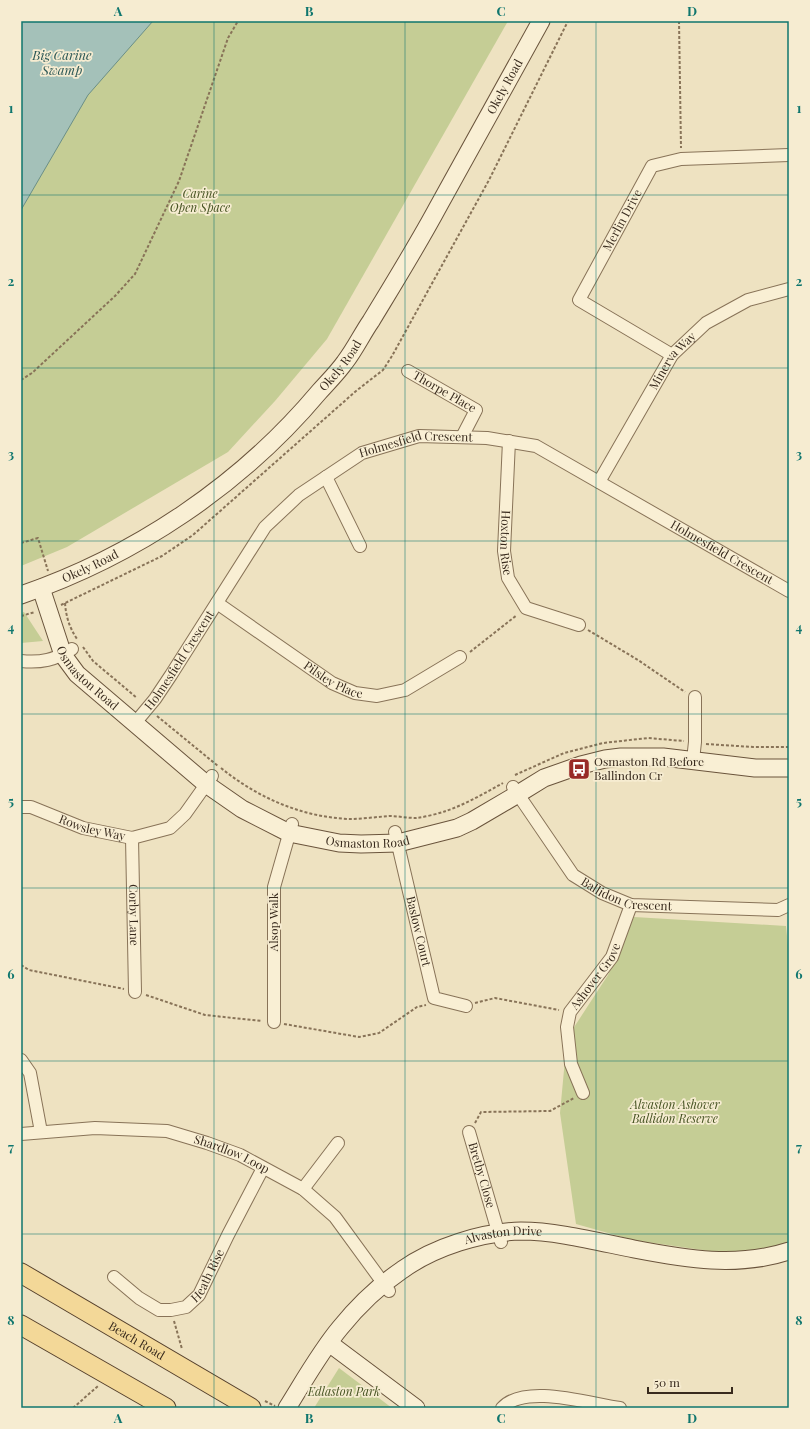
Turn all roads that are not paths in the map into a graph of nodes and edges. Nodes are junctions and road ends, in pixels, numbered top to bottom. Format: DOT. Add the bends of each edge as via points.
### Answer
graph roads {
  1 [pos="541,21"];
  2 [pos="789,155"];
  3 [pos="789,289"];
  4 [pos="672,355"];
  5 [pos="408,371"];
  6 [pos="462,437"];
  7 [pos="509,441"];
  8 [pos="326,477"];
  9 [pos="599,482"];
  10 [pos="360,546"];
  11 [pos="47,586"];
  12 [pos="789,591"];
  13 [pos="21,595"];
  14 [pos="216,603"];
  15 [pos="580,625"];
  16 [pos="68,652"];
  17 [pos="460,656"];
  18 [pos="21,661"];
  19 [pos="695,697"];
  20 [pos="144,718"];
  21 [pos="694,749"];
  22 [pos="789,760"];
  23 [pos="789,768"];
  24 [pos="209,780"];
  25 [pos="512,785"];
  26 [pos="21,806"];
  27 [pos="290,828"];
  28 [pos="132,838"];
  29 [pos="396,838"];
  30 [pos="631,905"];
  31 [pos="789,905"];
  32 [pos="134,992"];
  33 [pos="466,1006"];
  34 [pos="274,1022"];
  35 [pos="21,1060"];
  36 [pos="583,1093"];
  37 [pos="41,1132"];
  38 [pos="469,1132"];
  39 [pos="21,1134"];
  40 [pos="338,1143"];
  41 [pos="263,1168"];
  42 [pos="303,1189"];
  43 [pos="500,1237"];
  44 [pos="789,1251"];
  45 [pos="789,1261"];
  46 [pos="21,1273"];
  47 [pos="114,1277"];
  48 [pos="387,1288"];
  49 [pos="21,1325"];
  50 [pos="329,1349"];
  51 [pos="259,1405"];
  52 [pos="166,1408"];
  53 [pos="287,1408"];
  54 [pos="298,1408"];
  55 [pos="400,1408"];
  56 [pos="416,1408"];
  57 [pos="502,1408"];
  58 [pos="620,1408"];
  1 -- 11 [label="street, Okely Road" via="405,267 345,362 300,416 260,454 195,506 149,536"];
  2 -- 4 [label="street, Merlin Drive" via="681,159 652,166 579,300"];
  3 -- 4 [label="street, Minerva Way" via="748,300 706,323"];
  4 -- 9 [label="street, Minerva Way"];
  5 -- 6 [label="street, Thorpe Place" via="476,410"];
  6 -- 7 [label="street, Holmesfield Crescent"];
  6 -- 8 [label="street, Holmesfield Crescent" via="419,436 362,453"];
  7 -- 9 [label="street, Holmesfield Crescent" via="536,446"];
  7 -- 15 [label="street, Hoxton Rise" via="504,551 508,578 526,608"];
  8 -- 10 [label="street"];
  8 -- 14 [label="street, Holmesfield Crescent" via="299,495 264,527"];
  9 -- 12 [label="street, Holmesfield Crescent"];
  11 -- 13 [label="street, Okely Road"];
  11 -- 16 [label="street, Osmaston Road" via="64,629"];
  14 -- 17 [label="street, Pilsley Place" via="332,683 355,694 378,696 405,690"];
  14 -- 20 [label="street, Holmesfield Crescent"];
  16 -- 18 [label="street" via="39,663"];
  16 -- 20 [label="street, Osmaston Road"];
  19 -- 21 [label="street"];
  20 -- 24 [label="street, Osmaston Road"];
  21 -- 22 [label="street, Osmaston Road" via="764,760"];
  21 -- 23 [label="street, Osmaston Road" via="755,768"];
  21 -- 25 [label="street, Osmaston Road" via="648,747 596,752 563,762"];
  24 -- 27 [label="street, Osmaston Road" via="280,819"];
  24 -- 28 [label="street, Rowsley Way" via="185,814 170,828"];
  25 -- 29 [label="street, Osmaston Road" via="459,817 422,827"];
  25 -- 30 [label="street, Ballidon Crescent" via="573,875 602,893"];
  26 -- 28 [label="street, Rowsley Way" via="31,807 83,828"];
  27 -- 29 [label="street, Osmaston Road"];
  27 -- 34 [label="street, Alsop Walk" via="274,887"];
  28 -- 32 [label="street, Corby Lane"];
  29 -- 33 [label="street, Baslow Court" via="434,998"];
  30 -- 31 [label="street, Ballidon Crescent" via="778,910"];
  30 -- 36 [label="street, Ashover Grove" via="612,957 570,1012 567,1028 571,1064"];
  35 -- 37 [label="street" via="30,1073"];
  37 -- 39 [label="street, Shardlow Loop"];
  37 -- 41 [label="street, Shardlow Loop" via="95,1128 167,1131 240,1155"];
  38 -- 43 [label="street, Bretby Close"];
  40 -- 42 [label="street"];
  41 -- 42 [label="street, Shardlow Loop"];
  41 -- 47 [label="street, Heath Rise" via="199,1295 186,1307 159,1310 139,1298"];
  42 -- 48 [label="street, Shardlow Loop" via="335,1217"];
  43 -- 44 [label="street, Alvaston Drive" via="522,1231 556,1234 676,1258 702,1260 762,1258"];
  43 -- 45 [label="street, Alvaston Drive" via="556,1243 674,1268 695,1270 747,1270"];
  43 -- 48 [label="street, Alvaston Drive" via="477,1237 430,1254 402,1270"];
  46 -- 51 [label="main road, Beach Road"];
  48 -- 50 [label="street, Alvaston Drive" via="360,1306 340,1328"];
  49 -- 52 [label="main road"];
  50 -- 53 [label="street, Alvaston Drive"];
  50 -- 54 [label="street, Alvaston Drive"];
  50 -- 55 [label="street"];
  50 -- 56 [label="street"];
  57 -- 58 [label="street" via="517,1399 552,1396"];
}
